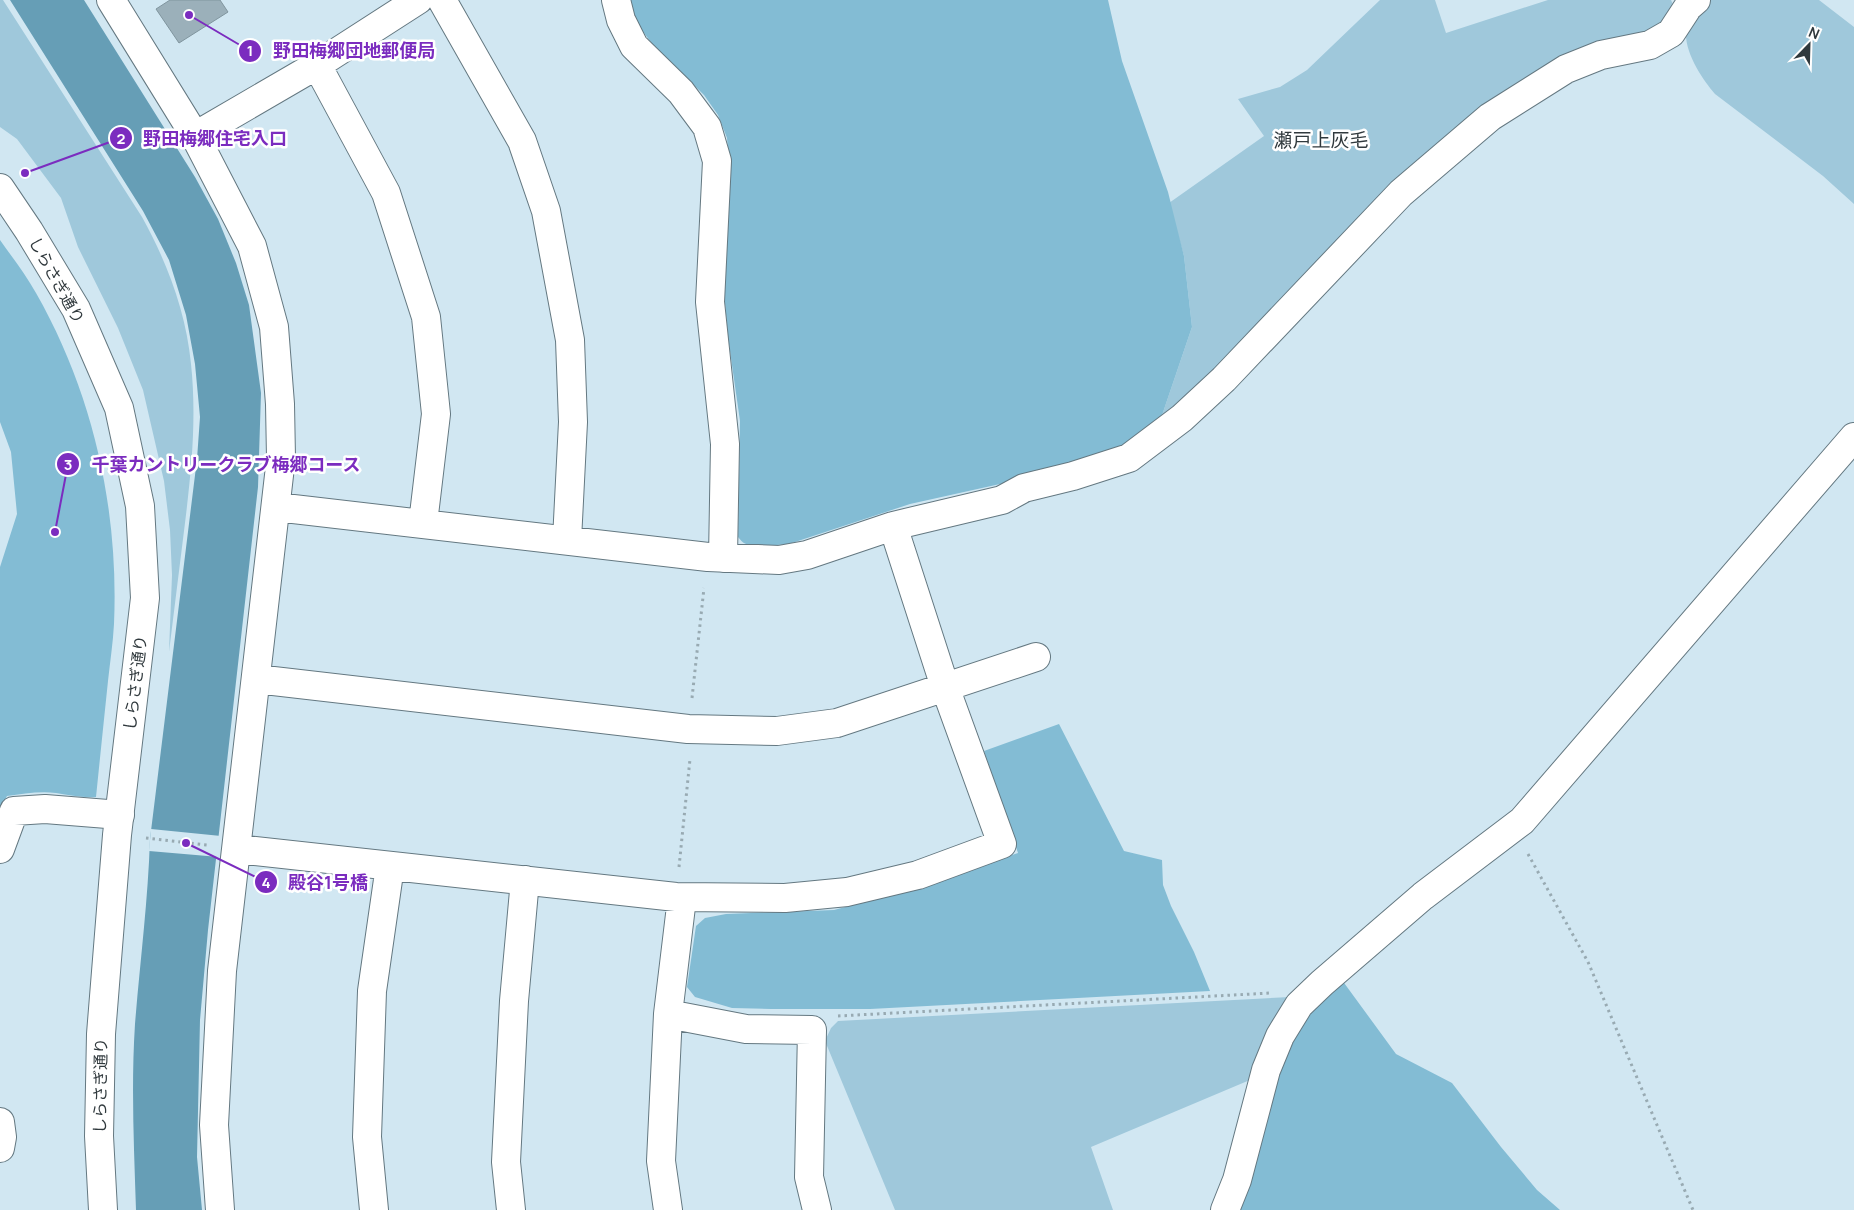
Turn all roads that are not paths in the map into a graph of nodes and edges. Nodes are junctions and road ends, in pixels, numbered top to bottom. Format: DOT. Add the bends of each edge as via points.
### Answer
graph roads {
  1 [pos="418,0"];
  2 [pos="442,0"];
  3 [pos="616,0"];
  4 [pos="1696,0"];
  5 [pos="115,2"];
  6 [pos="317,65"];
  7 [pos="195,136"];
  8 [pos="0,188"];
  9 [pos="1854,437"];
  10 [pos="276,507"];
  11 [pos="423,523"];
  12 [pos="893,526"];
  13 [pos="567,540"];
  14 [pos="715,557"];
  15 [pos="1036,657"];
  16 [pos="256,679"];
  17 [pos="945,687"];
  18 [pos="120,815"];
  19 [pos="0,848"];
  20 [pos="237,849"];
  21 [pos="390,866"];
  22 [pos="525,880"];
  23 [pos="679,897"];
  24 [pos="668,1014"];
  25 [pos="0,1122"];
  26 [pos="0,1148"];
  27 [pos="103,1210"];
  28 [pos="220,1210"];
  29 [pos="374,1210"];
  30 [pos="511,1210"];
  31 [pos="668,1210"];
  32 [pos="817,1210"];
  33 [pos="1225,1210"];
  1 -- 6 [label="street"];
  2 -- 13 [label="street" via="522,141 546,212 570,340 573,422"];
  3 -- 14 [label="street" via="621,20 634,46 681,92 707,127 717,161 710,302 725,444"];
  4 -- 12 [label="street" via="1671,33 1650,46 1601,56 1566,69 1490,117 1401,193 1217,386 1182,418 1129,458 1024,488 1002,500"];
  5 -- 7 [label="street"];
  6 -- 7 [label="street"];
  6 -- 11 [label="street" via="386,193 426,317 436,414"];
  7 -- 10 [label="street" via="252,246 274,327 281,458"];
  8 -- 18 [label="street, しらさぎ通り" via="76,309 119,408 140,506 145,598"];
  9 -- 33 [label="street" via="1522,821 1423,896 1299,1005 1280,1036 1266,1070 1237,1180"];
  10 -- 11 [label="street"];
  10 -- 16 [label="street"];
  11 -- 13 [label="street"];
  12 -- 14 [label="street" via="779,560"];
  12 -- 17 [label="street"];
  13 -- 14 [label="street"];
  15 -- 17 [label="street"];
  16 -- 17 [label="street" via="691,728 777,731 837,723"];
  16 -- 20 [label="street"];
  17 -- 23 [label="street" via="1002,844 918,875 847,892 785,898"];
  18 -- 19 [label="street" via="45,809 14,811"];
  18 -- 27 [label="street, しらさぎ通り" via="101,1034 99,1136"];
  20 -- 21 [label="street"];
  20 -- 28 [label="street" via="222,971 214,1125"];
  21 -- 22 [label="street"];
  21 -- 29 [label="street" via="372,991 367,1137"];
  22 -- 23 [label="street"];
  22 -- 30 [label="street" via="514,1002 506,1162"];
  23 -- 24 [label="street"];
  24 -- 31 [label="street" via="661,1161"];
  24 -- 32 [label="street" via="746,1029 812,1030 809,1177"];
  25 -- 26 [label="street"];
}
